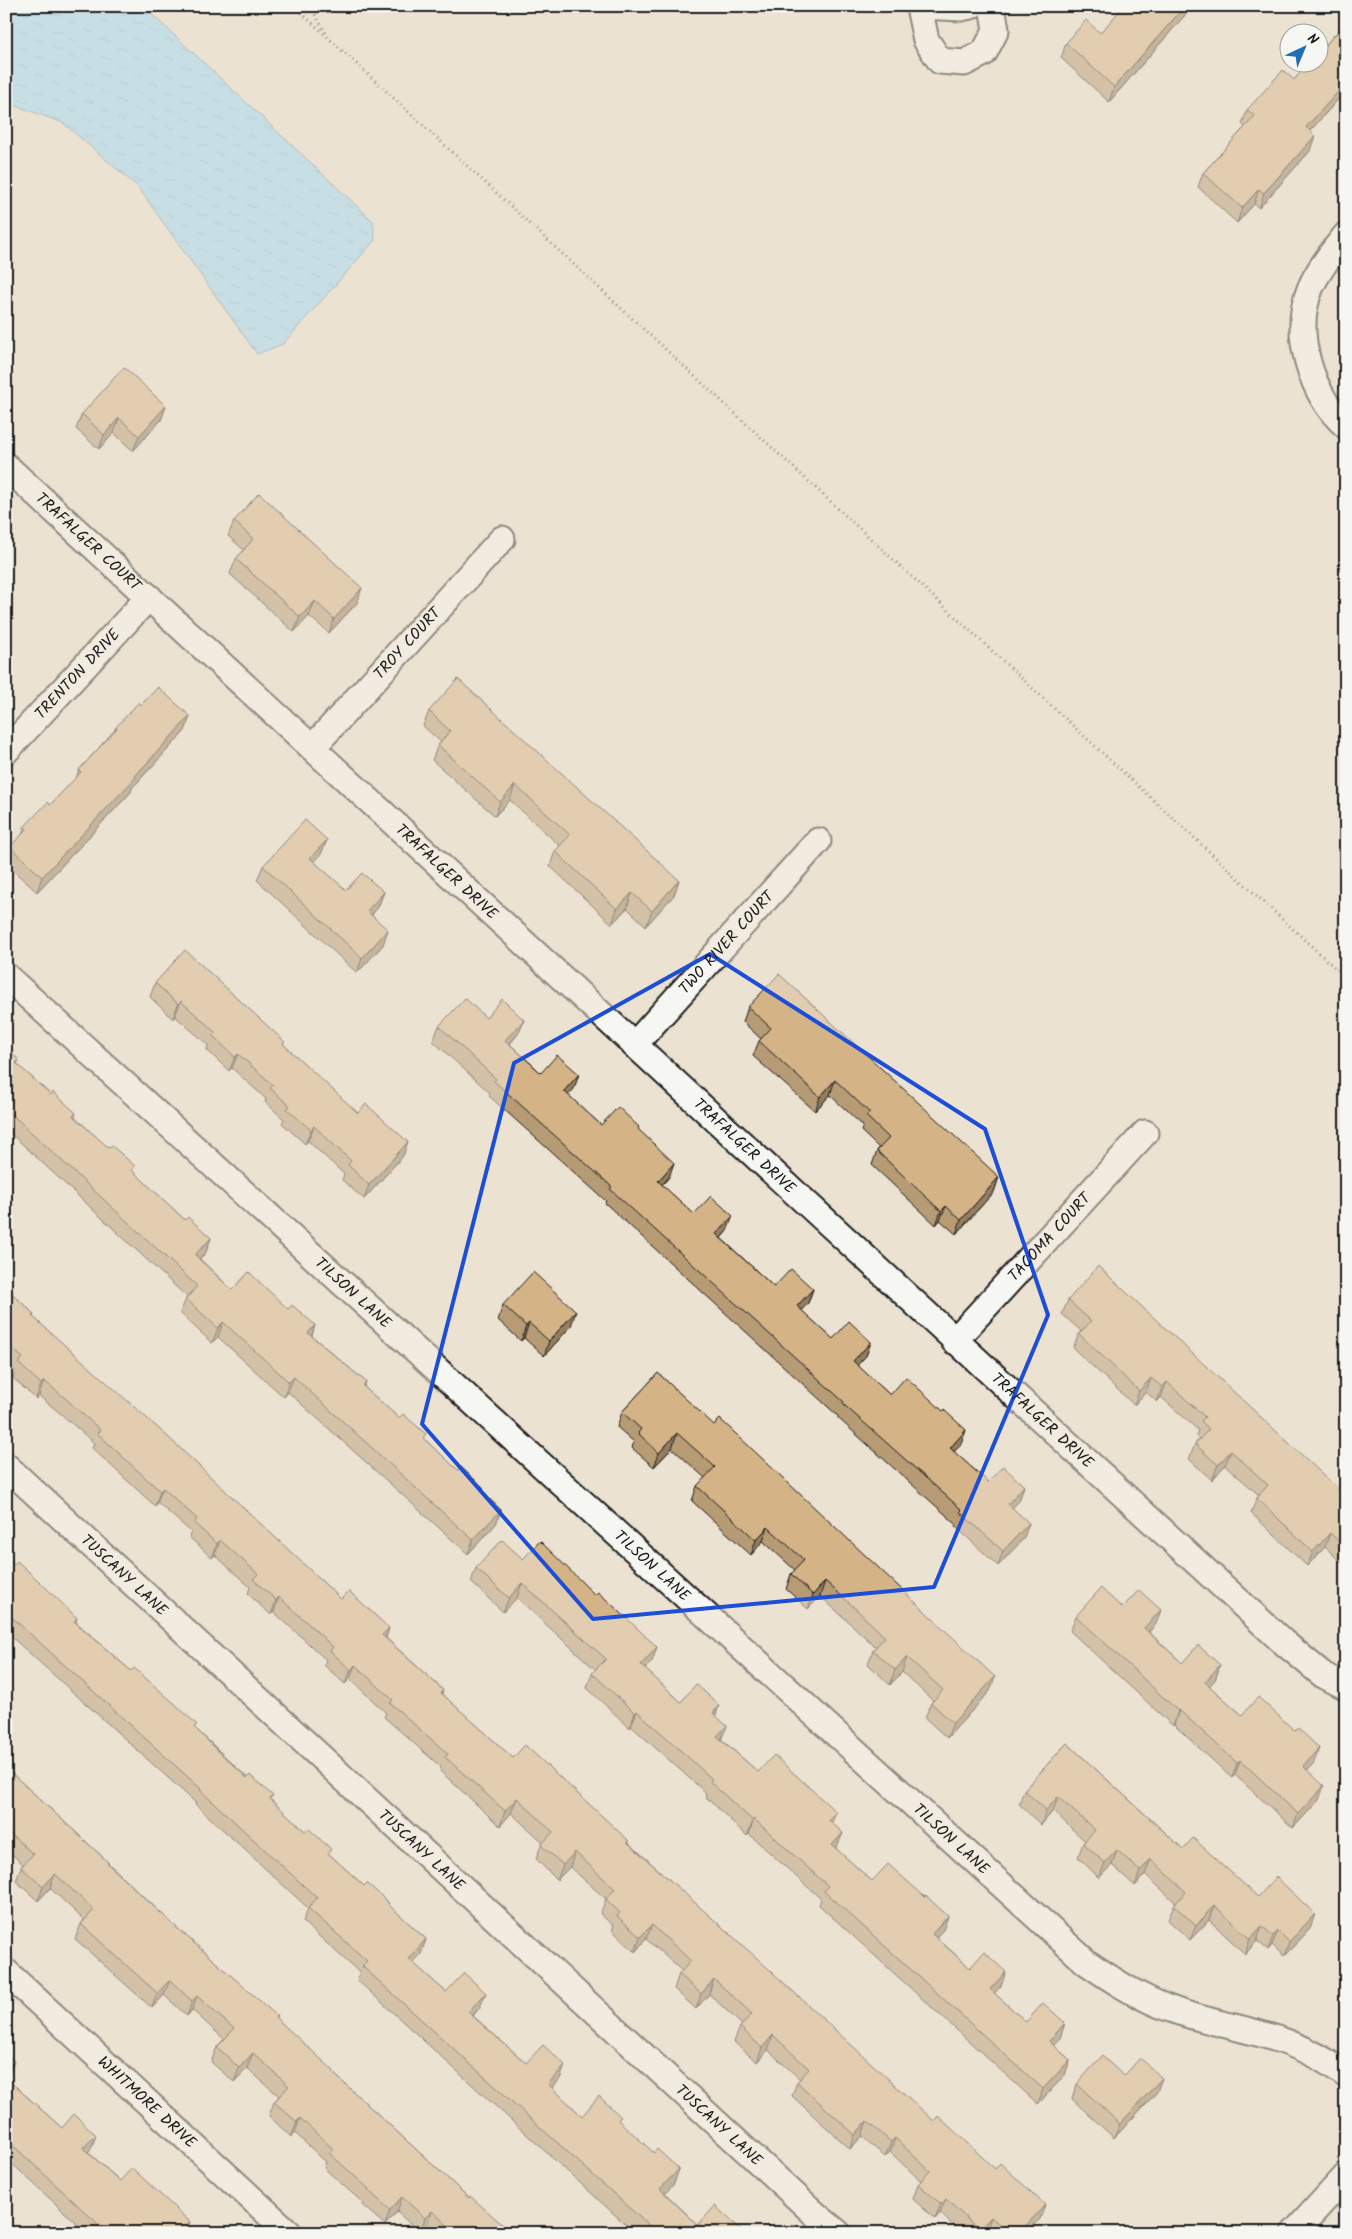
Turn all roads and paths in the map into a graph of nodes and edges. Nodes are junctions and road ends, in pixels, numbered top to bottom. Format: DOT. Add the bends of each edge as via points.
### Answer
graph roads {
  1 [pos="294,6"];
  2 [pos="310,6"];
  3 [pos="919,6"];
  4 [pos="971,6"];
  5 [pos="992,6"];
  6 [pos="329,38"];
  7 [pos="1346,235"];
  8 [pos="1346,426"];
  9 [pos="6,466"];
  10 [pos="502,539"];
  11 [pos="149,597"];
  12 [pos="313,747"];
  13 [pos="6,751"];
  14 [pos="818,842"];
  15 [pos="6,976"];
  16 [pos="1346,978"];
  17 [pos="634,1045"];
  18 [pos="1145,1133"];
  19 [pos="954,1341"];
  20 [pos="6,1466"];
  21 [pos="1346,1687"];
  22 [pos="6,1972"];
  23 [pos="1346,2076"];
  24 [pos="1346,2176"];
  25 [pos="289,2233"];
  26 [pos="838,2233"];
  27 [pos="1294,2233"];
  1 -- 6 [label="path"];
  2 -- 6 [label="path"];
  3 -- 4 [label="street"];
  3 -- 5 [label="street" via="926,40 940,61 964,63 984,53 996,30"];
  6 -- 16 [label="path"];
  7 -- 8 [label="street" via="1310,289 1302,328 1309,370 1336,418"];
  9 -- 11 [label="street, TRAFALGER COURT"];
  10 -- 12 [label="street, TROY COURT"];
  11 -- 12 [label="street, TRAFALGER DRIVE"];
  11 -- 13 [label="street, TRENTON DRIVE"];
  12 -- 17 [label="street, TRAFALGER DRIVE"];
  14 -- 17 [label="street, TWO RIVER COURT"];
  15 -- 23 [label="street, TILSON LANE" via="1086,1962 1147,2000 1282,2039 1319,2056"];
  17 -- 19 [label="street, TRAFALGER DRIVE"];
  18 -- 19 [label="street, TACOMA COURT"];
  19 -- 21 [label="street, TRAFALGER DRIVE" via="1282,1641"];
  20 -- 26 [label="street, TUSCANY LANE"];
  22 -- 25 [label="street, WHITMORE DRIVE"];
  24 -- 27 [label="street"];
}
